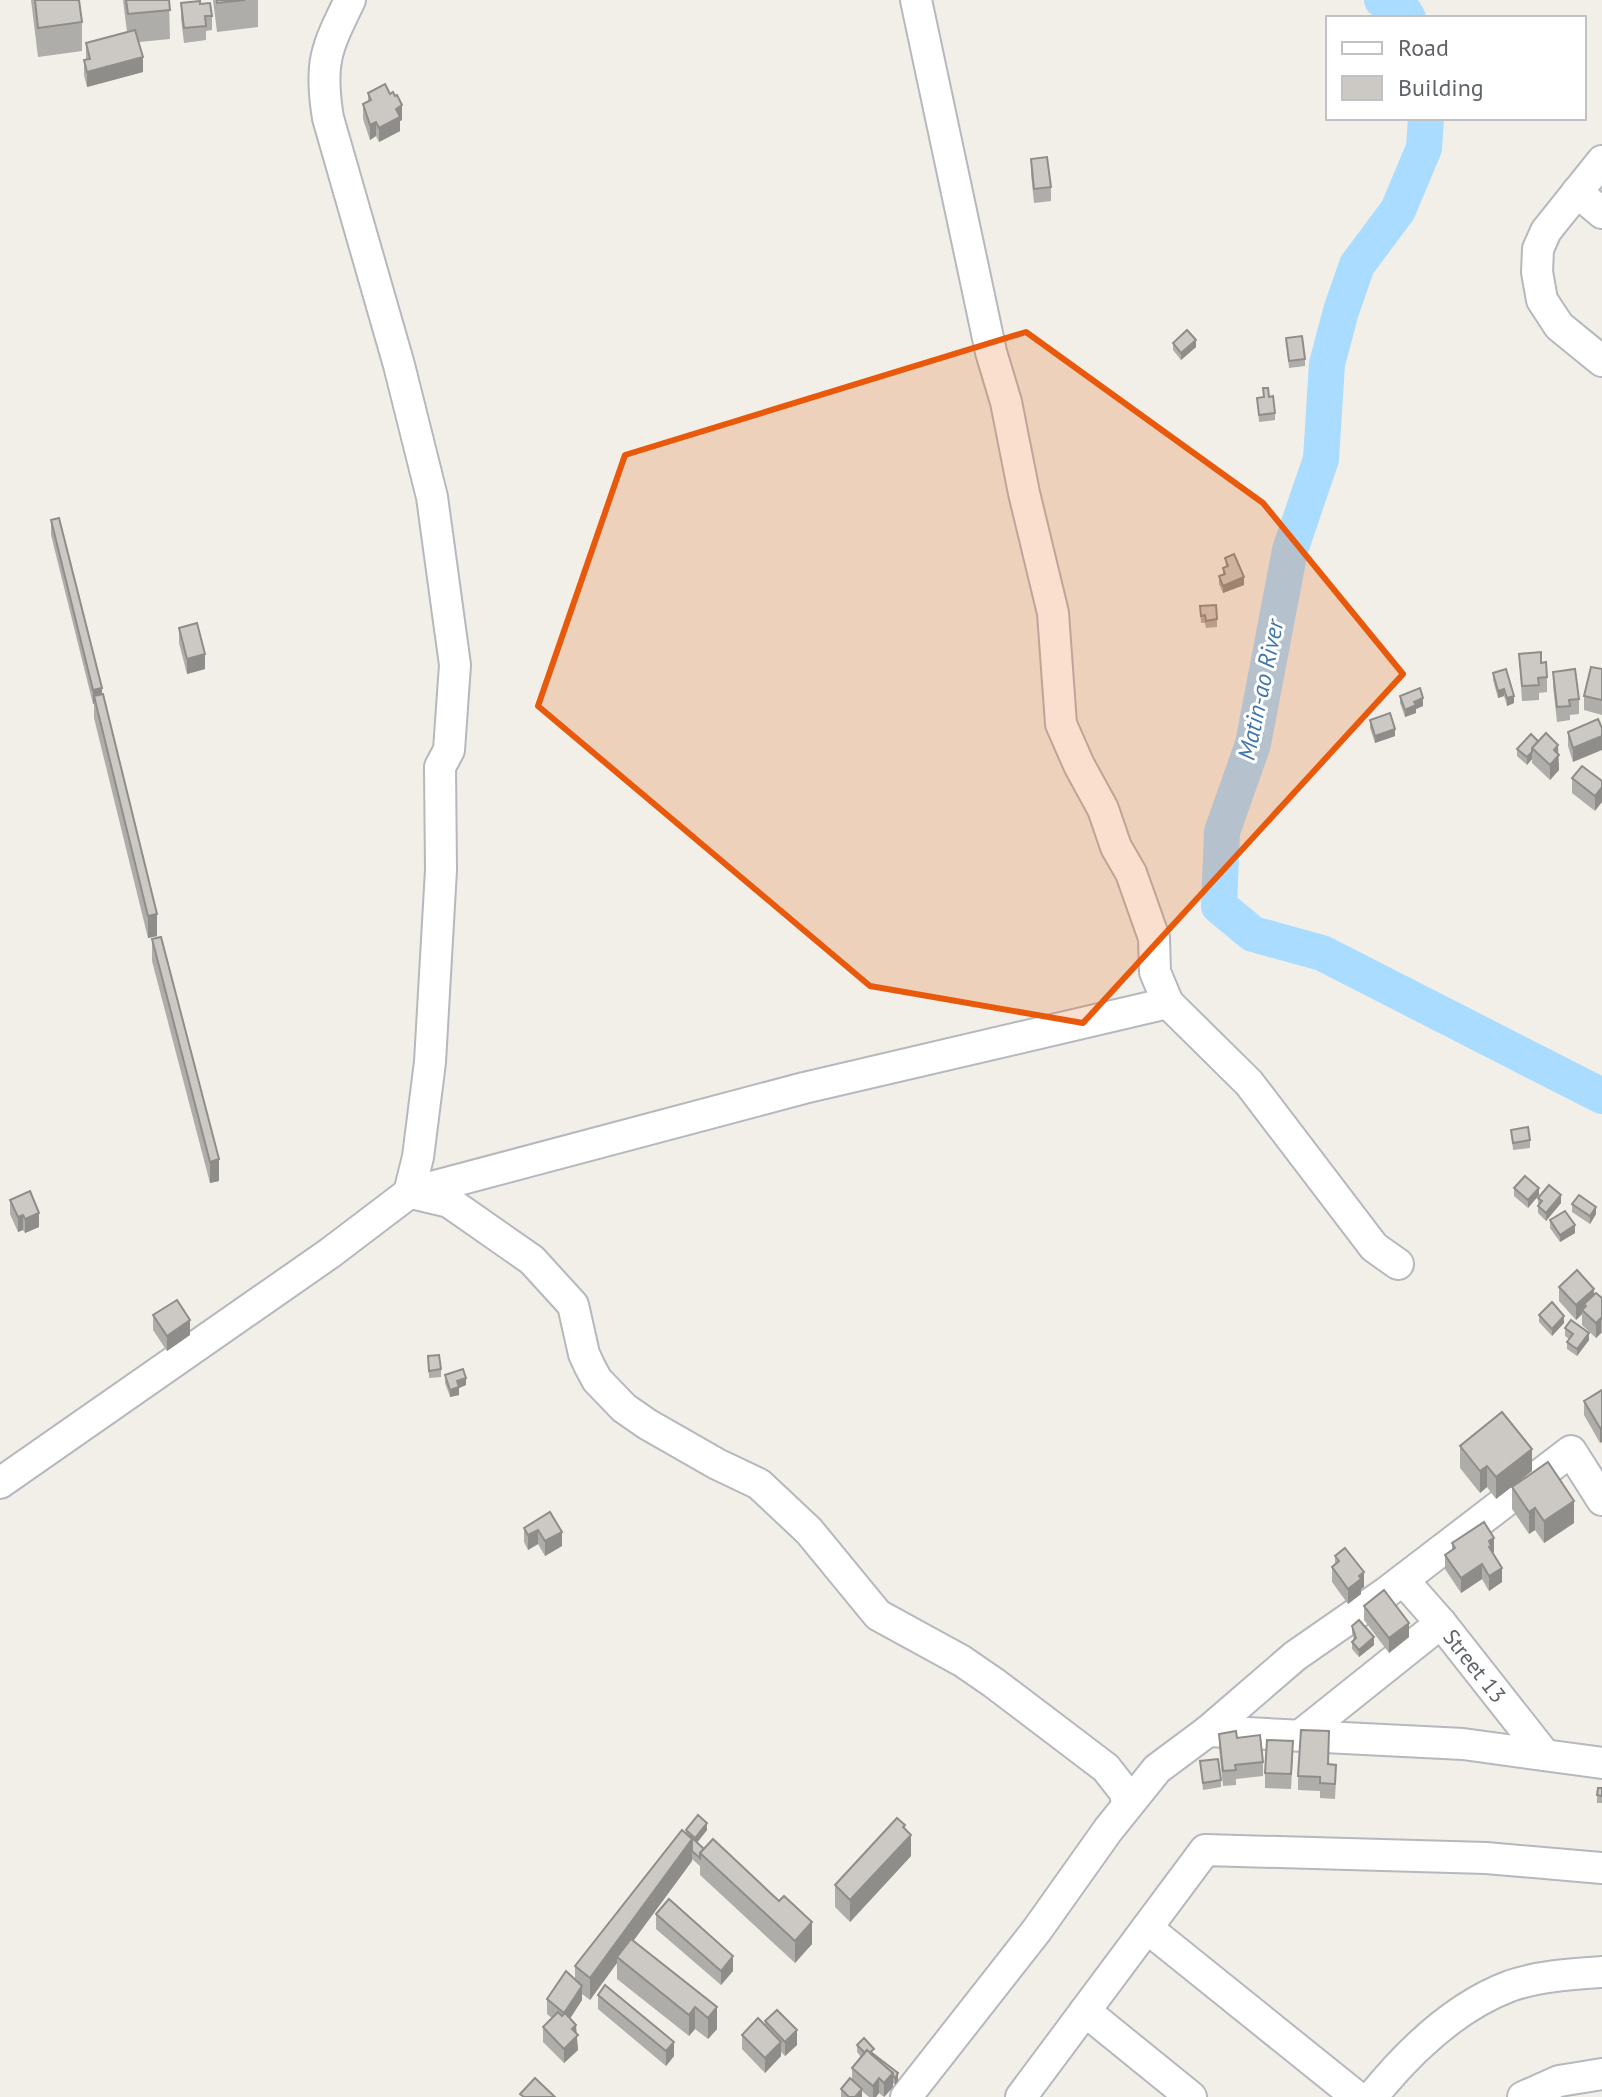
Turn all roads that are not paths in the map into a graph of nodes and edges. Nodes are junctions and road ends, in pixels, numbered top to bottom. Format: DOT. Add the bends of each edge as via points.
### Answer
graph roads {
  1 [pos="353,0"];
  2 [pos="916,0"];
  3 [pos="1602,161"];
  4 [pos="1577,192"];
  5 [pos="1602,213"];
  6 [pos="1602,361"];
  7 [pos="1168,1003"];
  8 [pos="409,1193"];
  9 [pos="1398,1264"];
  10 [pos="0,1483"];
  11 [pos="1602,1500"];
  12 [pos="1403,1580"];
  13 [pos="1441,1623"];
  14 [pos="1208,1731"];
  15 [pos="1302,1734"];
  16 [pos="1545,1755"];
  17 [pos="1602,1763"];
  18 [pos="1128,1804"];
  19 [pos="1602,1868"];
  20 [pos="1147,1928"];
  21 [pos="1602,1972"];
  22 [pos="1085,2011"];
  23 [pos="1602,2074"];
  24 [pos="1025,2096"];
  25 [pos="906,2097"];
  26 [pos="1191,2097"];
  27 [pos="1357,2097"];
  28 [pos="1372,2097"];
  29 [pos="1523,2097"];
  1 -- 8 [label="street" via="324,60 328,118 432,497 455,665 449,750 440,767 441,870 430,1062"];
  2 -- 7 [label="street" via="1053,613 1061,724 1131,873 1154,938 1155,972"];
  3 -- 4 [label="street"];
  4 -- 5 [label="street"];
  4 -- 6 [label="street" via="1546,231 1537,272 1542,300 1559,326"];
  7 -- 8 [label="street" via="804,1088"];
  7 -- 9 [label="street" via="1249,1083 1374,1247"];
  8 -- 10 [label="street"];
  8 -- 18 [label="street" via="449,1202 532,1260 573,1305 590,1367 624,1408 759,1484 809,1531 878,1615 994,1683 1106,1768"];
  11 -- 12 [label="street" via="1571,1451"];
  12 -- 13 [label="street, Street 13"];
  12 -- 14 [label="street" via="1295,1656"];
  13 -- 15 [label="street"];
  13 -- 16 [label="street, Street 13"];
  14 -- 15 [label="street"];
  14 -- 18 [label="street" via="1157,1769"];
  15 -- 16 [label="street"];
  16 -- 17 [label="street"];
  18 -- 25 [label="street"];
  19 -- 20 [label="street" via="1486,1858 1205,1850"];
  20 -- 22 [label="street"];
  20 -- 27 [label="street"];
  21 -- 28 [label="street" via="1511,1986 1461,2011 1425,2039"];
  22 -- 24 [label="street"];
  22 -- 26 [label="street"];
  23 -- 29 [label="street" via="1559,2081"];
}
